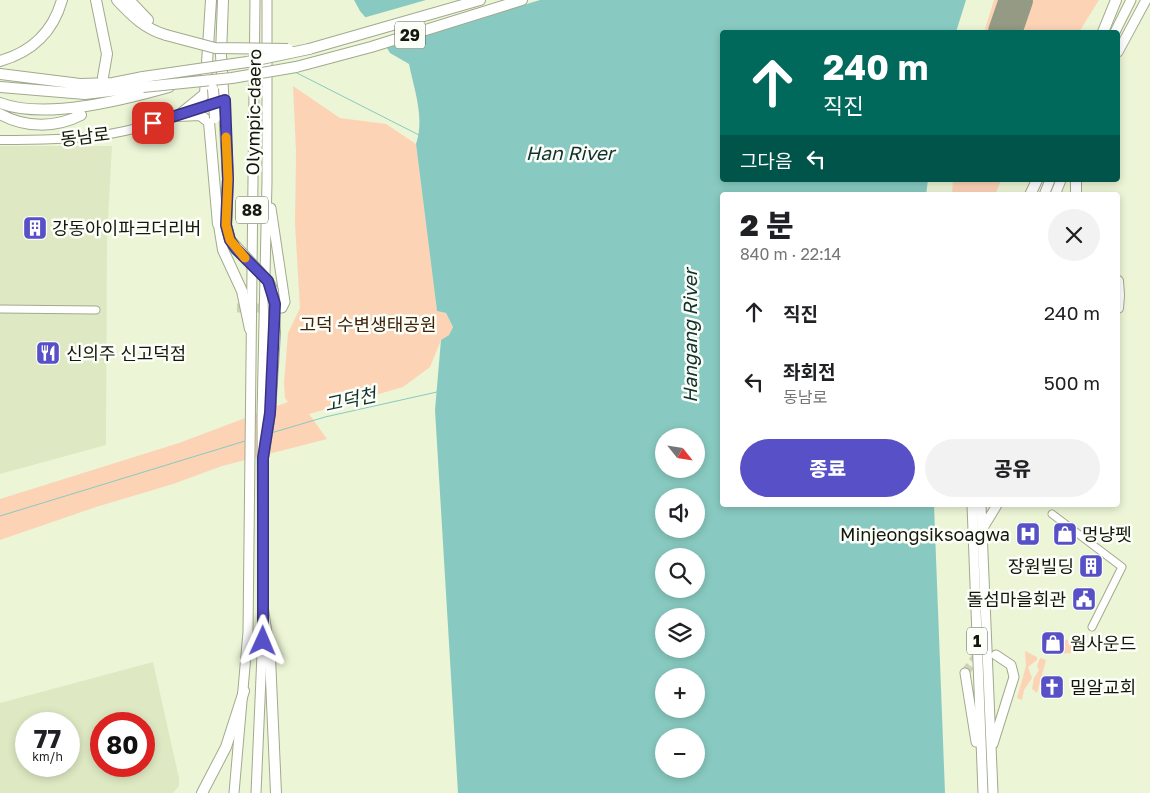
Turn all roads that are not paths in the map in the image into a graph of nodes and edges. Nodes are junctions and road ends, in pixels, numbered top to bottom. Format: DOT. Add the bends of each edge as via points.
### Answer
graph roads {
  1 [pos="62,0"];
  2 [pos="96,0"];
  3 [pos="117,0"];
  4 [pos="129,0"];
  5 [pos="213,0"];
  6 [pos="220,0"];
  7 [pos="224,0"];
  8 [pos="255,0"];
  9 [pos="267,0"];
  10 [pos="480,0"];
  11 [pos="522,0"];
  12 [pos="1116,0"];
  13 [pos="1131,0"];
  14 [pos="1146,0"];
  15 [pos="1104,30"];
  16 [pos="1116,30"];
  17 [pos="166,35"];
  18 [pos="1120,48"];
  19 [pos="309,49"];
  20 [pos="0,61"];
  21 [pos="0,74"];
  22 [pos="103,77"];
  23 [pos="143,86"];
  24 [pos="0,87"];
  25 [pos="215,89"];
  26 [pos="225,100"];
  27 [pos="0,103"];
  28 [pos="0,114"];
  29 [pos="81,115"];
  30 [pos="178,116"];
  31 [pos="0,140"];
  32 [pos="267,181"];
  33 [pos="222,225"];
  34 [pos="277,308"];
  35 [pos="0,309"];
  36 [pos="96,310"];
  37 [pos="250,330"];
  38 [pos="266,415"];
  39 [pos="263,458"];
  40 [pos="972,507"];
  41 [pos="981,507"];
  42 [pos="995,507"];
  43 [pos="1052,514"];
  44 [pos="982,529"];
  45 [pos="263,610"];
  46 [pos="1092,627"];
  47 [pos="996,655"];
  48 [pos="965,673"];
  49 [pos="244,691"];
  50 [pos="992,747"];
  51 [pos="982,778"];
  52 [pos="202,793"];
  53 [pos="234,793"];
  54 [pos="256,793"];
  55 [pos="276,793"];
  56 [pos="983,793"];
  57 [pos="993,793"];
  1 -- 20 [label="highway" via="56,18 42,38 25,51"];
  2 -- 22 [label="highway" via="107,54"];
  3 -- 17 [label="highway" via="150,30"];
  4 -- 17 [label="highway" via="139,13"];
  5 -- 25 [label="highway"];
  5 -- 30 [label="highway" via="205,94"];
  6 -- 25 [label="highway"];
  7 -- 26 [label="highway" via="221,54"];
  8 -- 37 [label="highway, Olympic-daero / 88"];
  9 -- 32 [label="highway, Olympic-daero / 88"];
  10 -- 19 [label="highway, 29"];
  11 -- 23 [label="highway, 29, bridge" via="321,61 260,74"];
  12 -- 15 [label="highway"];
  13 -- 16 [label="highway"];
  14 -- 18 [label="highway"];
  17 -- 19 [label="highway, bridge" via="216,48"];
  19 -- 23 [label="highway, 29, bridge"];
  21 -- 23 [label="highway, 29" via="80,84"];
  23 -- 24 [label="highway, 29" via="85,94"];
  23 -- 27 [label="highway" via="78,107 20,108"];
  25 -- 33 [label="highway"];
  26 -- 30 [label="main road, 동남로"];
  26 -- 33 [label="highway" via="228,179"];
  28 -- 29 [label="highway" via="30,124 49,125"];
  30 -- 31 [label="main road, 동남로" via="98,136"];
  30 -- 33 [label="highway" via="200,115 209,122"];
  32 -- 34 [label="highway" via="285,300 284,306"];
  32 -- 38 [label="highway, Olympic-daero / 88"];
  33 -- 37 [label="highway" via="223,250 242,291"];
  33 -- 38 [label="highway, bridge" via="236,249 271,286 275,304 274,333"];
  35 -- 36 [label="street"];
  37 -- 49 [label="highway, Olympic-daero / 88" via="248,632"];
  38 -- 39 [label="highway"];
  39 -- 45 [label="highway"];
  40 -- 51 [label="highway, 1"];
  41 -- 44 [label="highway, 1"];
  42 -- 44 [label="highway"];
  43 -- 46 [label="street" via="1122,567"];
  44 -- 50 [label="highway, 1"];
  45 -- 54 [label="highway"];
  45 -- 55 [label="highway" via="270,657"];
  47 -- 50 [label="highway" via="1011,664 1014,677"];
  48 -- 51 [label="highway"];
  49 -- 52 [label="highway" via="226,747"];
  49 -- 53 [label="highway, Olympic-daero / 88"];
  50 -- 57 [label="highway, 1"];
  51 -- 56 [label="highway, 1"];
}
